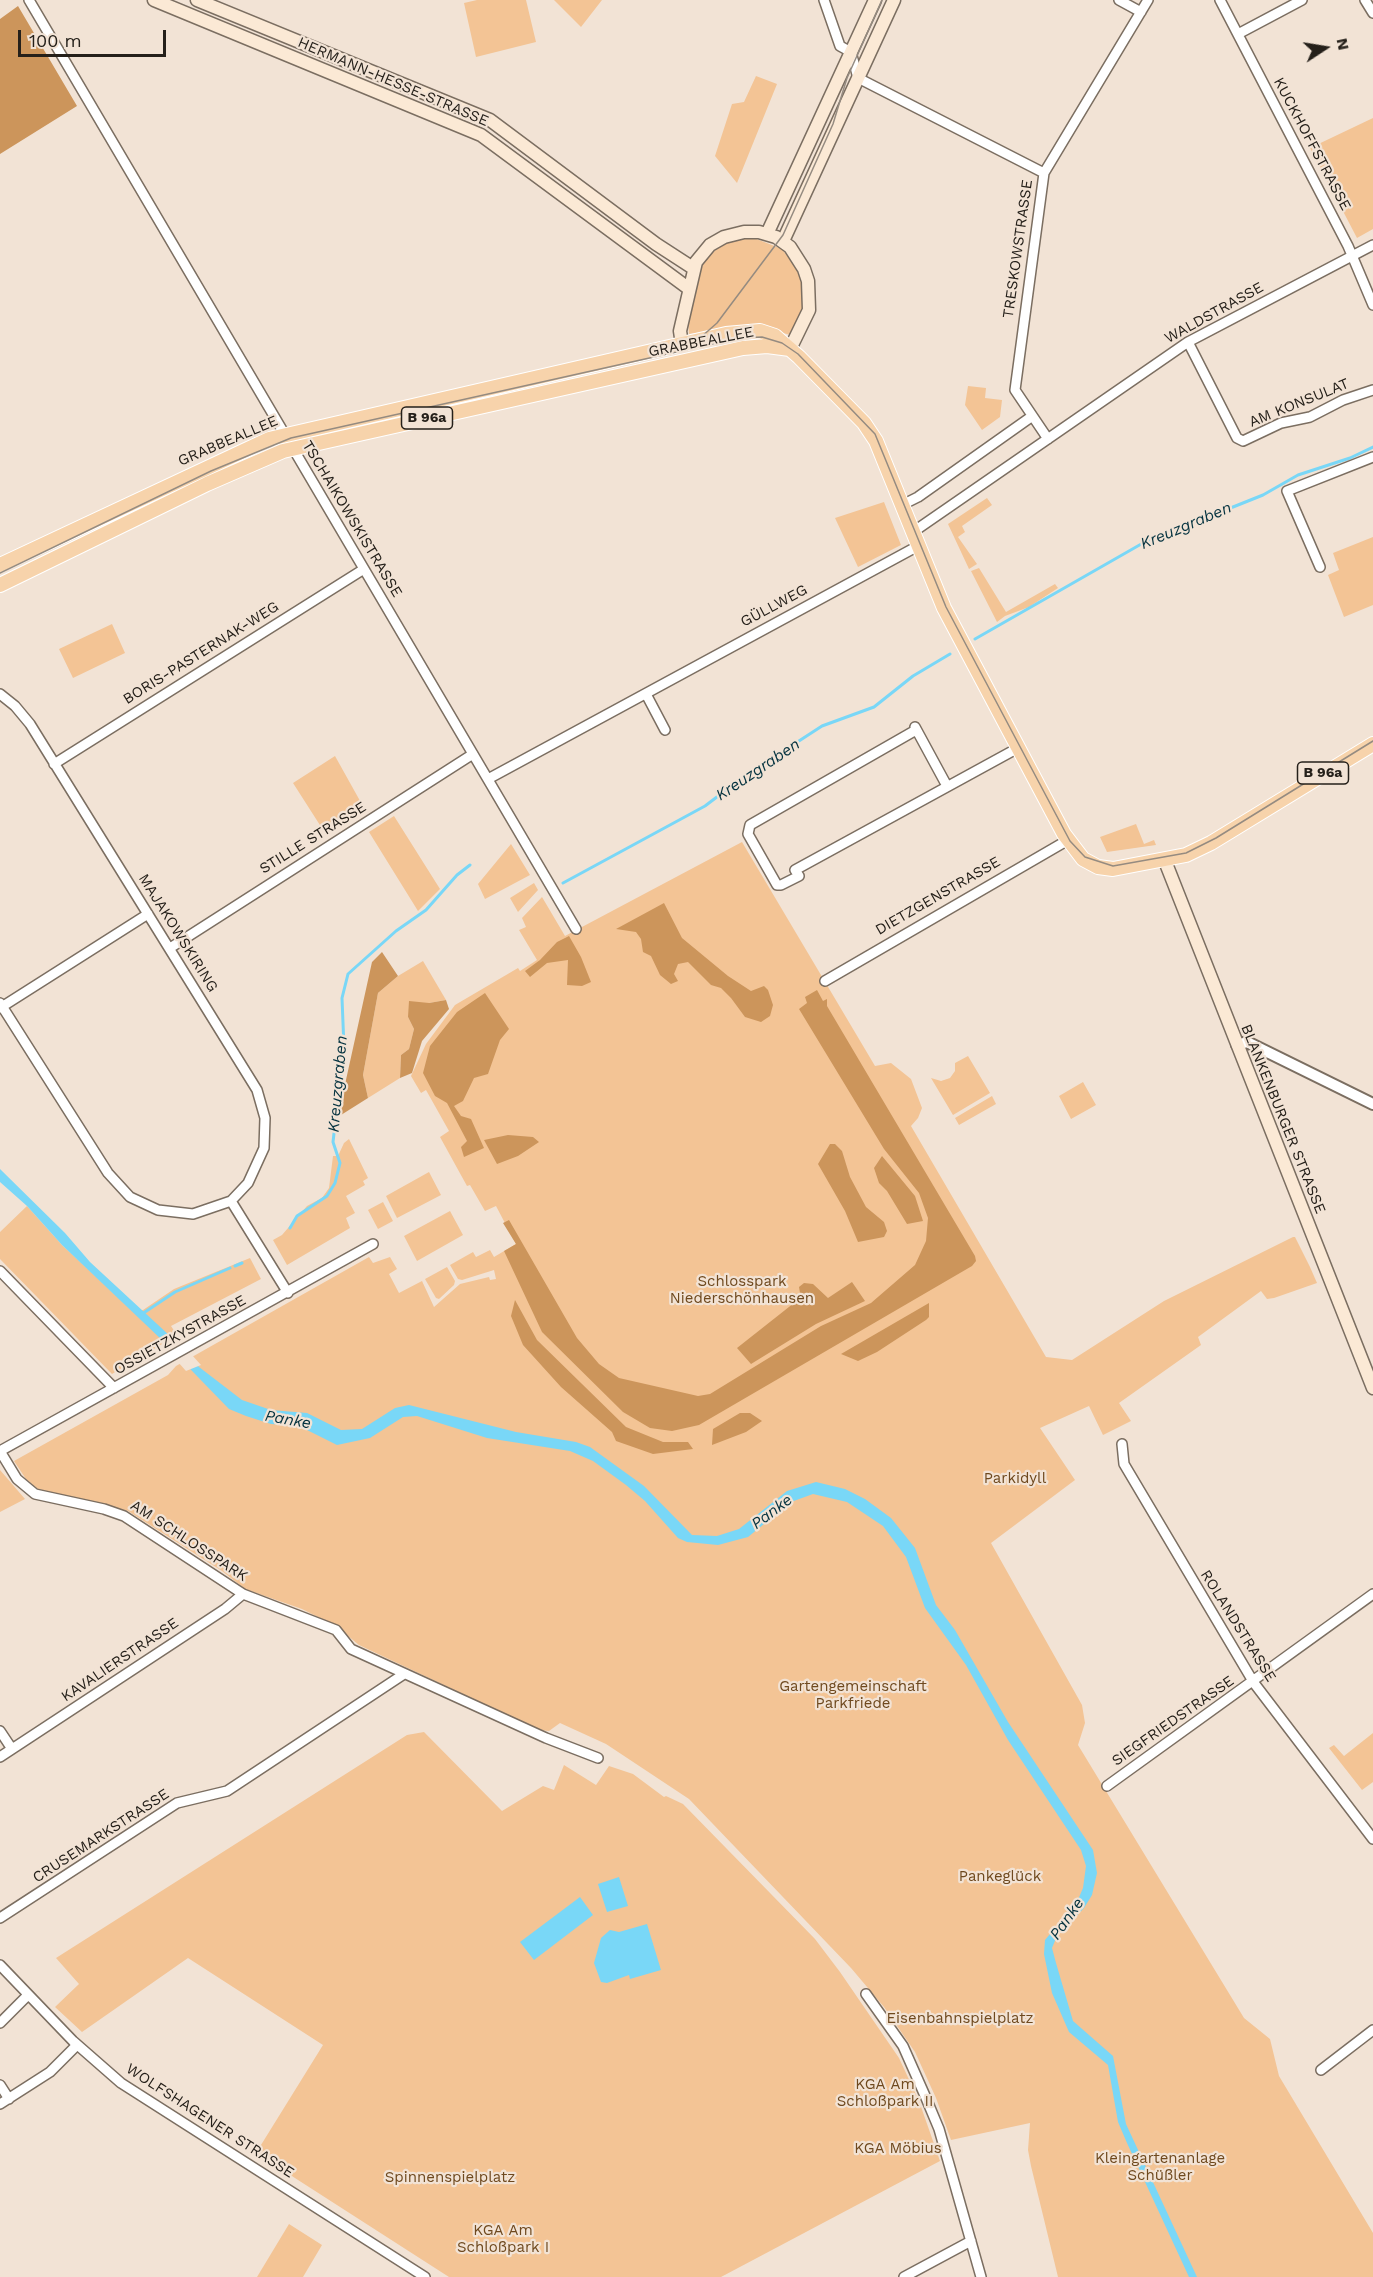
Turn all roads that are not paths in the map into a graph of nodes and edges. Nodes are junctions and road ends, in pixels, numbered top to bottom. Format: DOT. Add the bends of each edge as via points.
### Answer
graph roads {
  1 [pos="30,0"];
  2 [pos="154,0"];
  3 [pos="197,0"];
  4 [pos="824,0"];
  5 [pos="875,0"];
  6 [pos="894,0"];
  7 [pos="1119,0"];
  8 [pos="1148,0"];
  9 [pos="1220,0"];
  10 [pos="1302,0"];
  11 [pos="1365,0"];
  12 [pos="1141,12"];
  13 [pos="1373,13"];
  14 [pos="1238,34"];
  15 [pos="851,52"];
  16 [pos="858,78"];
  17 [pos="1044,173"];
  18 [pos="767,234"];
  19 [pos="783,241"];
  20 [pos="1373,245"];
  21 [pos="1353,256"];
  22 [pos="693,268"];
  23 [pos="688,288"];
  24 [pos="1373,305"];
  25 [pos="1188,342"];
  26 [pos="682,344"];
  27 [pos="790,350"];
  28 [pos="686,360"];
  29 [pos="1373,390"];
  30 [pos="1031,417"];
  31 [pos="285,434"];
  32 [pos="1048,439"];
  33 [pos="293,449"];
  34 [pos="1373,457"];
  35 [pos="902,505"];
  36 [pos="913,532"];
  37 [pos="918,546"];
  38 [pos="0,565"];
  39 [pos="1320,567"];
  40 [pos="364,570"];
  41 [pos="0,585"];
  42 [pos="0,694"];
  43 [pos="646,694"];
  44 [pos="665,730"];
  45 [pos="1373,744"];
  46 [pos="1018,748"];
  47 [pos="474,754"];
  48 [pos="54,764"];
  49 [pos="488,779"];
  50 [pos="946,786"];
  51 [pos="1066,837"];
  52 [pos="1165,861"];
  53 [pos="148,914"];
  54 [pos="576,929"];
  55 [pos="170,948"];
  56 [pos="825,981"];
  57 [pos="1,1006"];
  58 [pos="1237,1045"];
  59 [pos="1373,1104"];
  60 [pos="231,1201"];
  61 [pos="373,1244"];
  62 [pos="0,1271"];
  63 [pos="288,1293"];
  64 [pos="114,1388"];
  65 [pos="1373,1388"];
  66 [pos="1122,1444"];
  67 [pos="0,1451"];
  68 [pos="243,1594"];
  69 [pos="1373,1594"];
  70 [pos="404,1674"];
  71 [pos="1254,1683"];
  72 [pos="0,1731"];
  73 [pos="12,1749"];
  74 [pos="0,1757"];
  75 [pos="598,1758"];
  76 [pos="1107,1786"];
  77 [pos="1373,1839"];
  78 [pos="0,1918"];
  79 [pos="0,1965"];
  80 [pos="866,1994"];
  81 [pos="27,1996"];
  82 [pos="0,2023"];
  83 [pos="1373,2030"];
  84 [pos="77,2045"];
  85 [pos="1321,2070"];
  86 [pos="0,2085"];
  87 [pos="9,2098"];
  88 [pos="0,2104"];
  89 [pos="971,2241"];
  90 [pos="425,2277"];
  91 [pos="904,2277"];
  92 [pos="981,2277"];
  1 -- 31 [label="street, TSCHAIKOWSKISTRASSE"];
  2 -- 23 [label="main road, HERMANN-HESSE-STRASSE" via="481,135"];
  3 -- 22 [label="main road, HERMANN-HESSE-STRASSE" via="490,120"];
  4 -- 15 [label="street" via="840,46"];
  5 -- 15 [label="main road"];
  6 -- 16 [label="main road"];
  7 -- 12 [label="street"];
  8 -- 12 [label="street, TRESKOWSTRASSE"];
  9 -- 14 [label="street, KUCKHOFFSTRASSE"];
  10 -- 14 [label="street"];
  11 -- 13 [label="street"];
  12 -- 17 [label="street, TRESKOWSTRASSE"];
  14 -- 21 [label="street, KUCKHOFFSTRASSE"];
  15 -- 16 [label="street"];
  15 -- 18 [label="main road"];
  16 -- 17 [label="street"];
  16 -- 19 [label="main road"];
  17 -- 30 [label="street, TRESKOWSTRASSE" via="1014,390"];
  18 -- 19 [label="main road"];
  18 -- 22 [label="main road" via="744,232 724,237 701,254"];
  19 -- 27 [label="main road" via="804,269 810,298 805,320"];
  20 -- 21 [label="street, WALDSTRASSE"];
  21 -- 24 [label="street, KUCKHOFFSTRASSE"];
  21 -- 25 [label="street, WALDSTRASSE"];
  22 -- 23 [label="main road"];
  23 -- 26 [label="main road" via="680,331"];
  25 -- 29 [label="street, AM KONSULAT" via="1237,438 1243,441"];
  25 -- 32 [label="street, WALDSTRASSE"];
  26 -- 27 [label="main road, GRABBEALLEE" via="739,331 760,331 776,336"];
  26 -- 28 [label="main road"];
  26 -- 31 [label="main road, GRABBEALLEE / B 96a"];
  27 -- 28 [label="main road, GRABBEALLEE / B 96a" via="753,347"];
  27 -- 35 [label="main road, B 96a" via="869,430"];
  28 -- 33 [label="main road, GRABBEALLEE / B 96a"];
  30 -- 32 [label="street"];
  30 -- 35 [label="street"];
  31 -- 33 [label="street, TSCHAIKOWSKISTRASSE"];
  31 -- 38 [label="main road, GRABBEALLEE / B 96a"];
  32 -- 36 [label="street, WALDSTRASSE"];
  33 -- 40 [label="street, TSCHAIKOWSKISTRASSE"];
  33 -- 41 [label="main road, GRABBEALLEE / B 96a" via="248,465"];
  34 -- 39 [label="street" via="1287,491"];
  35 -- 36 [label="main road, B 96a"];
  36 -- 37 [label="main road, B 96a"];
  37 -- 43 [label="street, GÜLLWEG"];
  37 -- 46 [label="main road, B 96a" via="944,608"];
  40 -- 47 [label="street, TSCHAIKOWSKISTRASSE"];
  40 -- 48 [label="street, BORIS-PASTERNAK-WEG"];
  42 -- 48 [label="street, MAJAKOWSKIRING" via="30,724"];
  43 -- 44 [label="street"];
  43 -- 49 [label="street, GÜLLWEG"];
  45 -- 52 [label="main road, B 96a" via="1211,843"];
  46 -- 50 [label="street"];
  46 -- 51 [label="main road, B 96a"];
  47 -- 49 [label="street, TSCHAIKOWSKISTRASSE"];
  47 -- 55 [label="street, STILLE STRASSE"];
  48 -- 53 [label="street, MAJAKOWSKIRING"];
  49 -- 54 [label="street, TSCHAIKOWSKISTRASSE"];
  50 -- 50 [label="street" via="915,728 750,825 748,834 772,880 781,885 799,876 795,870"];
  51 -- 52 [label="main road, B 96a" via="1083,859 1098,867 1113,869"];
  51 -- 56 [label="street, DIETZGENSTRASSE"];
  52 -- 58 [label="main road, BLANKENBURGER STRASSE"];
  53 -- 55 [label="street, MAJAKOWSKIRING"];
  53 -- 57 [label="street"];
  55 -- 60 [label="street, MAJAKOWSKIRING" via="261,1102 266,1131 261,1160 248,1184"];
  57 -- 60 [label="street, MAJAKOWSKIRING" via="108,1173 130,1197 158,1210 183,1214 202,1212"];
  58 -- 59 [label="street" via="1247,1042"];
  58 -- 65 [label="main road, BLANKENBURGER STRASSE"];
  60 -- 63 [label="street"];
  61 -- 63 [label="street, OSSIETZKYSTRASSE"];
  62 -- 64 [label="street"];
  63 -- 64 [label="street, OSSIETZKYSTRASSE"];
  64 -- 67 [label="street, OSSIETZKYSTRASSE"];
  66 -- 71 [label="street, ROLANDSTRASSE" via="1124,1464"];
  67 -- 68 [label="street, AM SCHLOSSPARK" via="17,1479 35,1494 124,1516"];
  68 -- 70 [label="street, AM SCHLOSSPARK" via="336,1630 351,1649"];
  68 -- 73 [label="street, KAVALIERSTRASSE"];
  69 -- 71 [label="street, SIEGFRIEDSTRASSE"];
  70 -- 75 [label="street, AM SCHLOSSPARK"];
  70 -- 78 [label="street, CRUSEMARKSTRASSE" via="227,1791 177,1803"];
  71 -- 76 [label="street, SIEGFRIEDSTRASSE"];
  71 -- 77 [label="street, ROLANDSTRASSE"];
  72 -- 73 [label="street"];
  73 -- 74 [label="street, KAVALIERSTRASSE"];
  79 -- 81 [label="street, WOLFSHAGENER STRASSE"];
  80 -- 89 [label="street" via="910,2057 939,2129"];
  81 -- 82 [label="street"];
  81 -- 84 [label="street, WOLFSHAGENER STRASSE"];
  83 -- 85 [label="street"];
  84 -- 87 [label="street" via="50,2072"];
  84 -- 90 [label="street, WOLFSHAGENER STRASSE" via="121,2083"];
  86 -- 87 [label="street"];
  87 -- 88 [label="street"];
  89 -- 91 [label="street"];
  89 -- 92 [label="street"];
}
